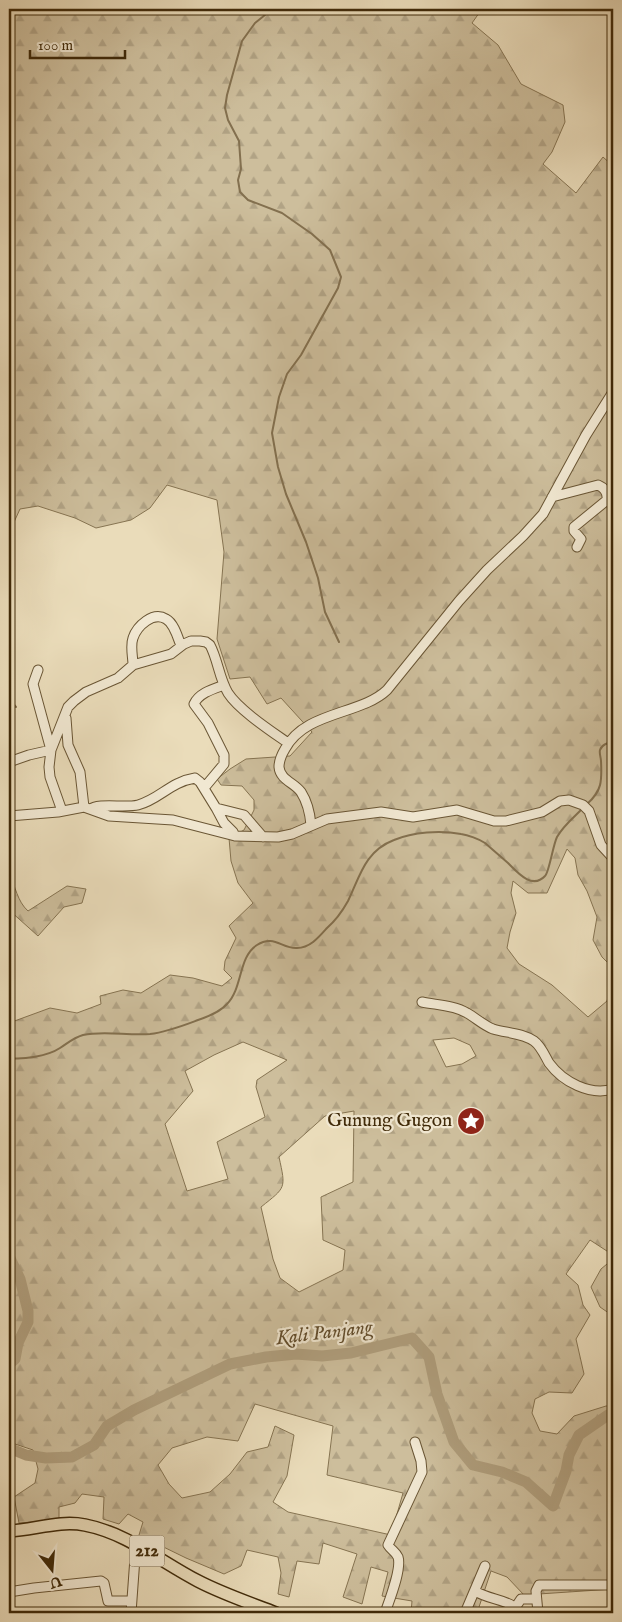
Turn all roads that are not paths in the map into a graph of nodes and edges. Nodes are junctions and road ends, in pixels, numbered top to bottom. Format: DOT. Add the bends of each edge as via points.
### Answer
graph roads {
  1 [pos="613,392"];
  2 [pos="552,497"];
  3 [pos="577,547"];
  4 [pos="182,646"];
  5 [pos="133,665"];
  6 [pos="38,670"];
  7 [pos="224,685"];
  8 [pos="65,715"];
  9 [pos="288,743"];
  10 [pos="51,750"];
  11 [pos="9,762"];
  12 [pos="204,788"];
  13 [pos="88,808"];
  14 [pos="216,808"];
  15 [pos="62,811"];
  16 [pos="9,816"];
  17 [pos="311,825"];
  18 [pos="234,836"];
  19 [pos="263,836"];
  20 [pos="613,858"];
  21 [pos="422,1002"];
  22 [pos="613,1089"];
  23 [pos="415,1442"];
  24 [pos="9,1531"];
  25 [pos="136,1544"];
  26 [pos="485,1566"];
  27 [pos="613,1584"];
  28 [pos="475,1591"];
  29 [pos="9,1592"];
  30 [pos="536,1599"];
  31 [pos="131,1601"];
  32 [pos="131,1613"];
  33 [pos="276,1613"];
  34 [pos="385,1613"];
  35 [pos="465,1613"];
  36 [pos="538,1613"];
  1 -- 2 [label="street"];
  2 -- 3 [label="street" via="598,485 606,492 607,500 574,527 581,539"];
  2 -- 9 [label="street" via="539,519 458,601 383,694 318,721"];
  4 -- 5 [label="street" via="171,654"];
  4 -- 5 [label="street" via="166,618 150,619 140,624 132,639"];
  4 -- 7 [label="street" via="191,641 206,642 212,649"];
  5 -- 8 [label="street" via="118,678 80,696"];
  6 -- 10 [label="street" via="33,684"];
  7 -- 9 [label="street" via="236,702"];
  7 -- 12 [label="street" via="196,698 194,704 208,722 224,755 224,764"];
  8 -- 10 [label="street"];
  8 -- 13 [label="street" via="68,745 80,772"];
  9 -- 17 [label="street" via="279,768 285,779 305,798"];
  10 -- 11 [label="street"];
  10 -- 15 [label="street" via="50,777"];
  12 -- 13 [label="street" via="197,778 191,779 178,782 142,804"];
  12 -- 14 [label="street"];
  13 -- 15 [label="street"];
  13 -- 18 [label="street" via="109,816 178,821"];
  14 -- 18 [label="street"];
  14 -- 19 [label="street" via="244,815"];
  15 -- 16 [label="street"];
  17 -- 19 [label="street" via="292,834"];
  17 -- 20 [label="street" via="327,819 367,813 387,812 413,817 457,810 502,821 542,812 572,800 585,807 591,815 601,846"];
  18 -- 19 [label="street"];
  21 -- 22 [label="street" via="466,1012 491,1028 533,1040 559,1074 595,1092"];
  23 -- 34 [label="street" via="422,1472 388,1545 399,1561"];
  24 -- 25 [label="main road, 212" via="58,1524 84,1525"];
  25 -- 31 [label="street"];
  25 -- 33 [label="main road, 212" via="200,1582"];
  26 -- 28 [label="street"];
  27 -- 30 [label="street" via="539,1585"];
  28 -- 30 [label="street" via="513,1606 521,1599"];
  28 -- 35 [label="street"];
  29 -- 31 [label="street" via="101,1581 108,1601"];
  30 -- 36 [label="street"];
  31 -- 32 [label="street"];
}
